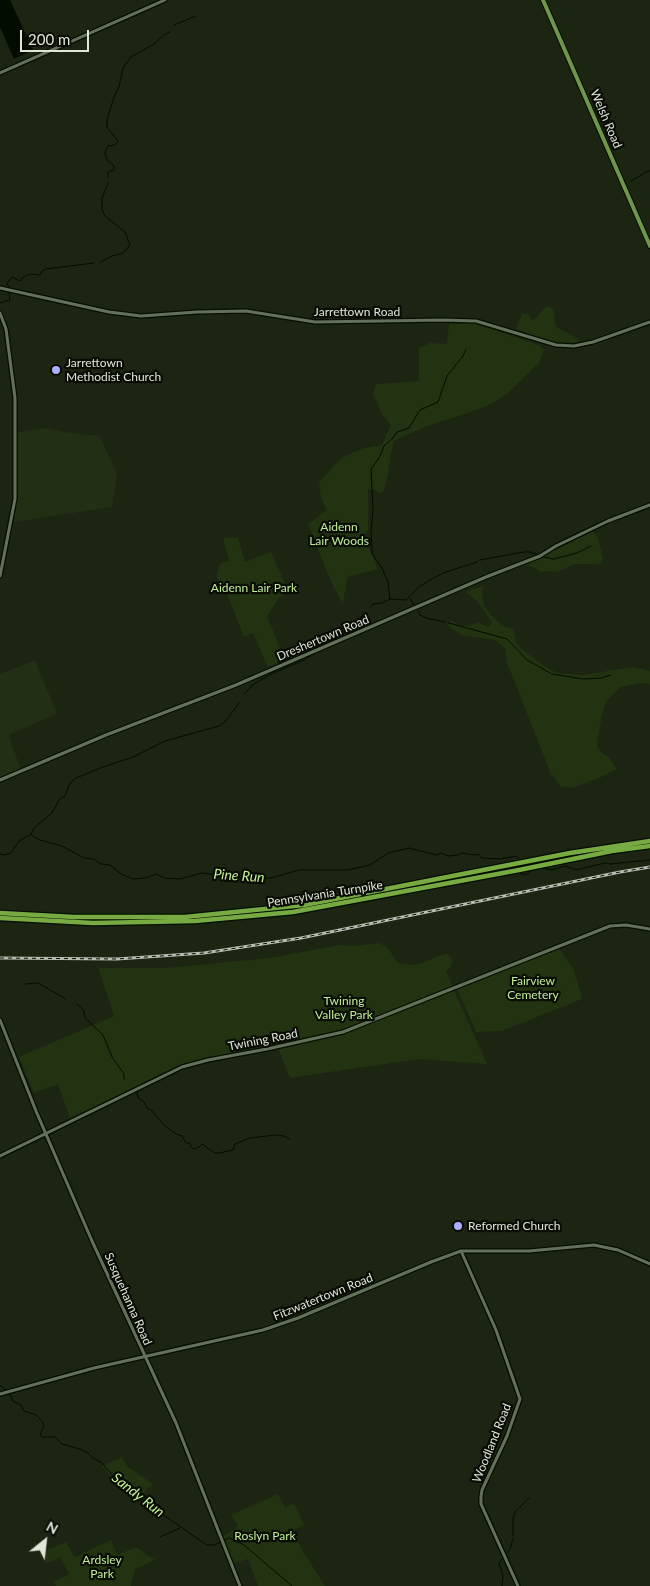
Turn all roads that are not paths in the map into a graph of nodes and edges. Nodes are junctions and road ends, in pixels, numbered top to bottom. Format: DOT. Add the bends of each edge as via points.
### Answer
graph roads {
  1 [pos="165,0"];
  2 [pos="543,0"];
  3 [pos="0,73"];
  4 [pos="650,246"];
  5 [pos="0,288"];
  6 [pos="0,313"];
  7 [pos="650,322"];
  8 [pos="650,505"];
  9 [pos="0,576"];
  10 [pos="0,780"];
  11 [pos="650,841"];
  12 [pos="650,846"];
  13 [pos="0,913"];
  14 [pos="0,918"];
  15 [pos="650,929"];
  16 [pos="0,1020"];
  17 [pos="47,1134"];
  18 [pos="0,1156"];
  19 [pos="461,1251"];
  20 [pos="650,1264"];
  21 [pos="145,1357"];
  22 [pos="0,1394"];
  23 [pos="240,1586"];
  24 [pos="518,1586"];
  1 -- 3 [label="street"];
  2 -- 4 [label="main road, Welsh Road"];
  5 -- 7 [label="street, Jarrettown Road" via="140,316 246,311 315,322 476,321 556,345 574,346"];
  6 -- 9 [label="street" via="6,329 15,398 15,492"];
  8 -- 10 [label="street, Dreshertown Road" via="599,525 540,556 236,685"];
  11 -- 13 [label="highway, Pennsylvania Turnpike" via="560,855 304,905 184,916 74,917"];
  12 -- 14 [label="highway, Pennsylvania Turnpike" via="293,912 185,922 93,923"];
  15 -- 17 [label="street, Twining Road" via="610,926 343,1032 182,1067"];
  16 -- 17 [label="street, Susquehanna Road"];
  17 -- 18 [label="street, Twining Road"];
  17 -- 21 [label="street, Susquehanna Road"];
  19 -- 20 [label="street, Fitzwatertown Road" via="529,1252 594,1245 618,1250"];
  19 -- 21 [label="street, Fitzwatertown Road" via="263,1330"];
  19 -- 24 [label="street, Woodland Road" via="496,1330 520,1399 481,1497 481,1504"];
  21 -- 22 [label="street, Fitzwatertown Road"];
  21 -- 23 [label="street, Susquehanna Road" via="176,1423"];
}
